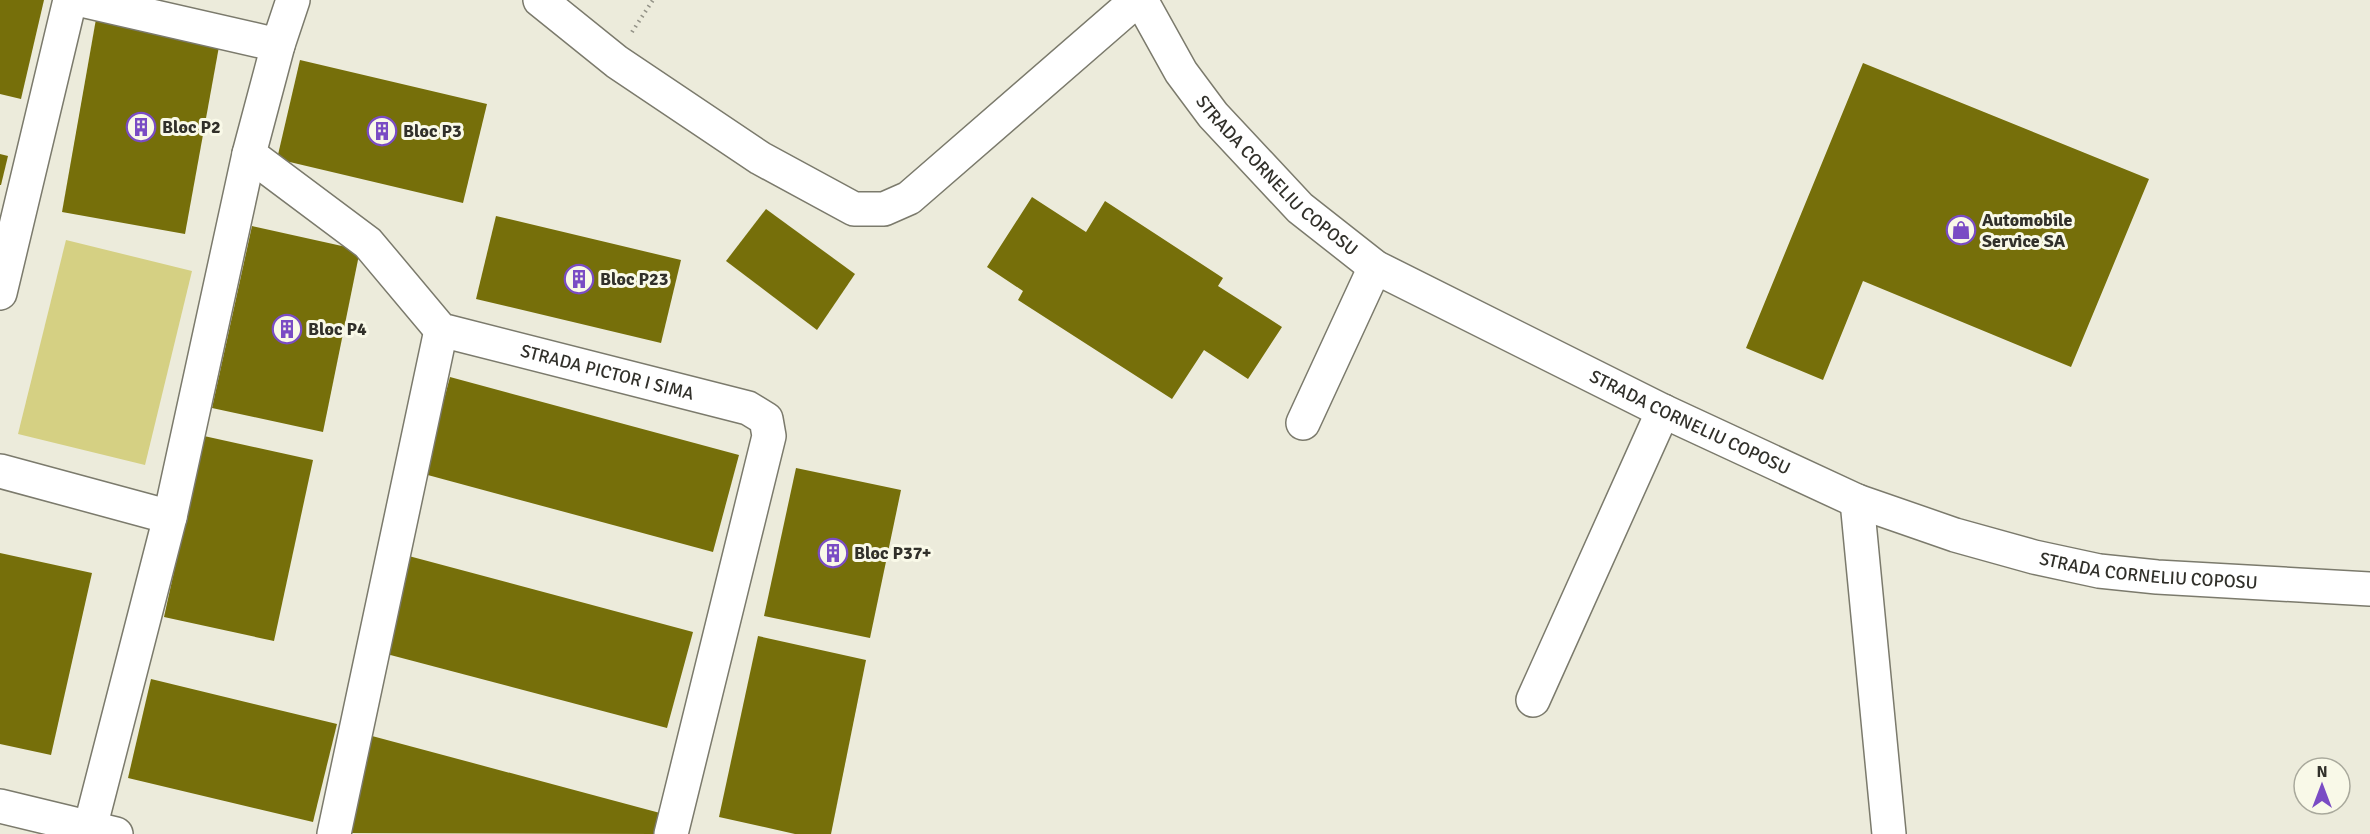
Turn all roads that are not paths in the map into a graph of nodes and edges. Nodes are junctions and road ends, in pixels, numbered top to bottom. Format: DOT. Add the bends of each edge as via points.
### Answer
graph roads {
  1 [pos="70,0"];
  2 [pos="81,0"];
  3 [pos="293,0"];
  4 [pos="540,0"];
  5 [pos="1139,0"];
  6 [pos="278,45"];
  7 [pos="249,154"];
  8 [pos="1375,267"];
  9 [pos="0,293"];
  10 [pos="441,330"];
  11 [pos="1664,411"];
  12 [pos="1303,423"];
  13 [pos="0,471"];
  14 [pos="1857,501"];
  15 [pos="170,517"];
  16 [pos="2370,589"];
  17 [pos="1533,700"];
  18 [pos="0,806"];
  19 [pos="103,831"];
  20 [pos="334,834"];
  21 [pos="671,834"];
  22 [pos="1889,834"];
  1 -- 9 [label="street"];
  2 -- 6 [label="street"];
  3 -- 6 [label="street"];
  4 -- 5 [label="street" via="617,62 760,158 854,208 884,208 909,198"];
  5 -- 8 [label="street, STRADA CORNELIU COPOSU" via="1213,115 1300,208"];
  6 -- 7 [label="street"];
  7 -- 10 [label="street" via="368,243"];
  7 -- 15 [label="street"];
  8 -- 11 [label="street, STRADA CORNELIU COPOSU"];
  8 -- 12 [label="street"];
  10 -- 20 [label="street"];
  10 -- 21 [label="street, STRADA PICTOR I SIMA" via="748,408 766,419 769,436"];
  11 -- 14 [label="street, STRADA CORNELIU COPOSU"];
  11 -- 17 [label="street"];
  13 -- 15 [label="street"];
  14 -- 16 [label="street, STRADA CORNELIU COPOSU" via="1955,535 2100,571"];
  14 -- 22 [label="street"];
  15 -- 19 [label="street"];
  18 -- 19 [label="street"];
}
